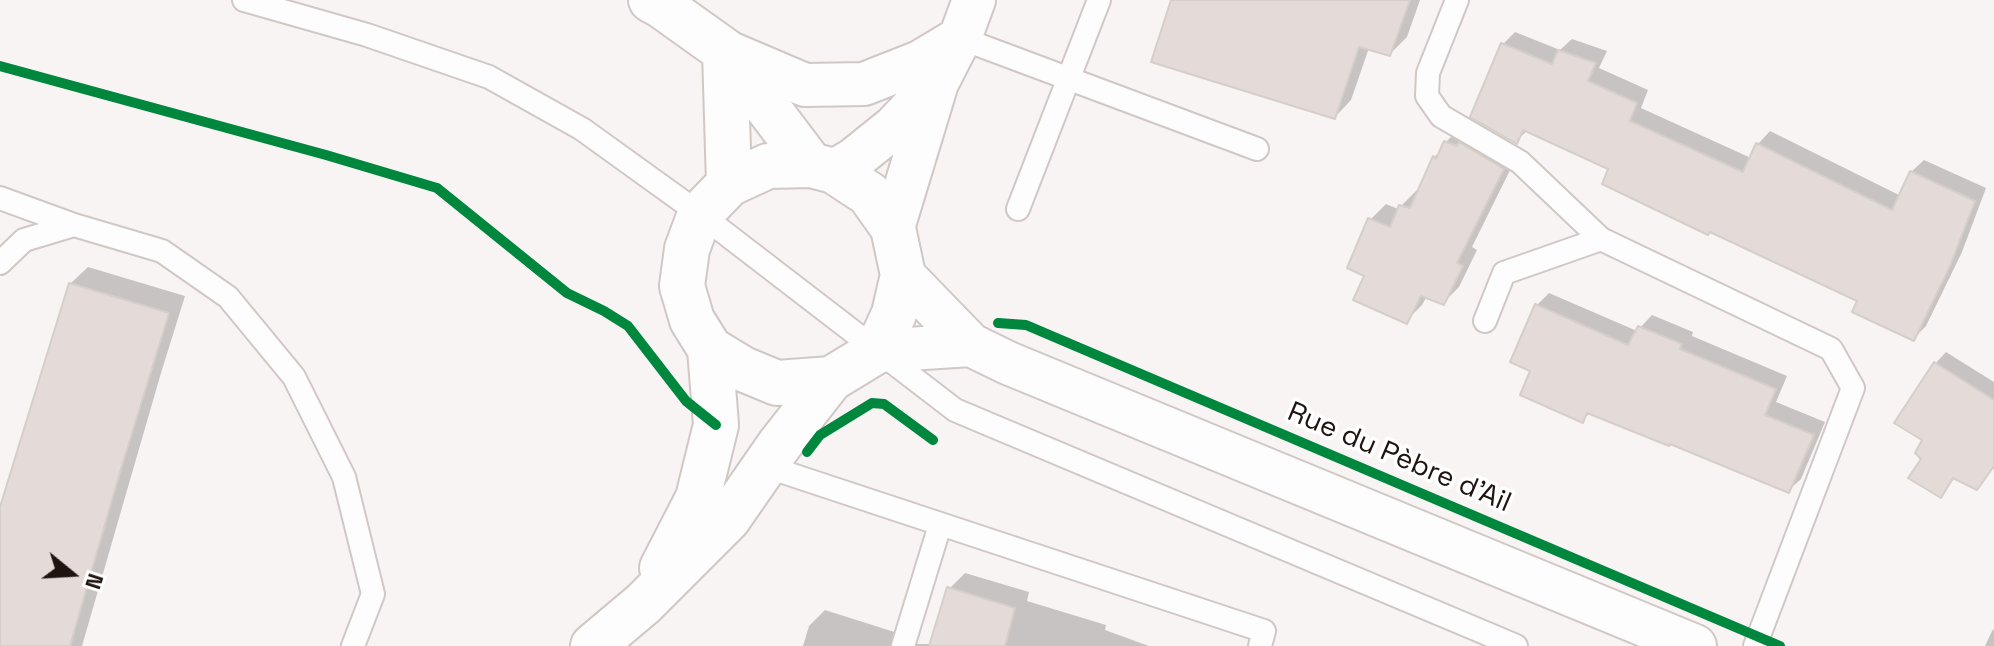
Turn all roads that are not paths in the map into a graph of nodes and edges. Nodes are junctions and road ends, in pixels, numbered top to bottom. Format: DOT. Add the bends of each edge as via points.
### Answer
graph roads {
  1 [pos="244,0"];
  2 [pos="651,0"];
  3 [pos="1099,0"];
  4 [pos="1457,0"];
  5 [pos="967,19"];
  6 [pos="725,51"];
  7 [pos="1067,79"];
  8 [pos="937,83"];
  9 [pos="1257,149"];
  10 [pos="822,168"];
  11 [pos="0,198"];
  12 [pos="714,199"];
  13 [pos="1018,209"];
  14 [pos="74,225"];
  15 [pos="893,228"];
  16 [pos="1601,239"];
  17 [pos="0,263"];
  18 [pos="903,275"];
  19 [pos="1485,321"];
  20 [pos="971,345"];
  21 [pos="710,349"];
  22 [pos="877,351"];
  23 [pos="831,379"];
  24 [pos="765,466"];
  25 [pos="940,525"];
  26 [pos="643,604"];
  27 [pos="353,646"];
  28 [pos="593,646"];
  29 [pos="903,646"];
  30 [pos="1260,646"];
  31 [pos="1516,646"];
  32 [pos="1695,646"];
  33 [pos="1755,646"];
  1 -- 12 [label="lane" via="489,77"];
  2 -- 6 [label="street"];
  3 -- 7 [label="lane"];
  4 -- 16 [label="lane" via="1428,73 1427,96 1441,116 1520,162"];
  5 -- 6 [label="street" via="920,62 864,84 805,85"];
  5 -- 7 [label="lane"];
  5 -- 8 [label="street"];
  6 -- 10 [label="street"];
  6 -- 12 [label="street"];
  7 -- 9 [label="lane"];
  7 -- 13 [label="lane"];
  8 -- 10 [label="street" via="853,160"];
  8 -- 15 [label="street"];
  10 -- 12 [label="street" via="768,166"];
  10 -- 15 [label="street" via="869,194"];
  11 -- 14 [label="lane"];
  12 -- 21 [label="street" via="687,249 682,286 692,320"];
  12 -- 22 [label="lane"];
  14 -- 17 [label="lane" via="24,240"];
  14 -- 27 [label="lane" via="162,251 228,297 294,377 344,477 373,594"];
  15 -- 18 [label="street"];
  16 -- 19 [label="lane" via="1504,273"];
  16 -- 33 [label="lane" via="1831,349 1853,388"];
  18 -- 20 [label="street"];
  18 -- 22 [label="street" via="894,314"];
  20 -- 22 [label="street"];
  20 -- 32 [label="street"];
  21 -- 23 [label="street" via="777,383"];
  21 -- 26 [label="street" via="716,425 698,498"];
  22 -- 23 [label="street"];
  22 -- 31 [label="lane" via="955,410"];
  23 -- 24 [label="street"];
  24 -- 25 [label="lane"];
  24 -- 26 [label="street" via="728,519"];
  25 -- 29 [label="lane"];
  25 -- 30 [label="lane" via="1264,631"];
  26 -- 28 [label="street"];
}
